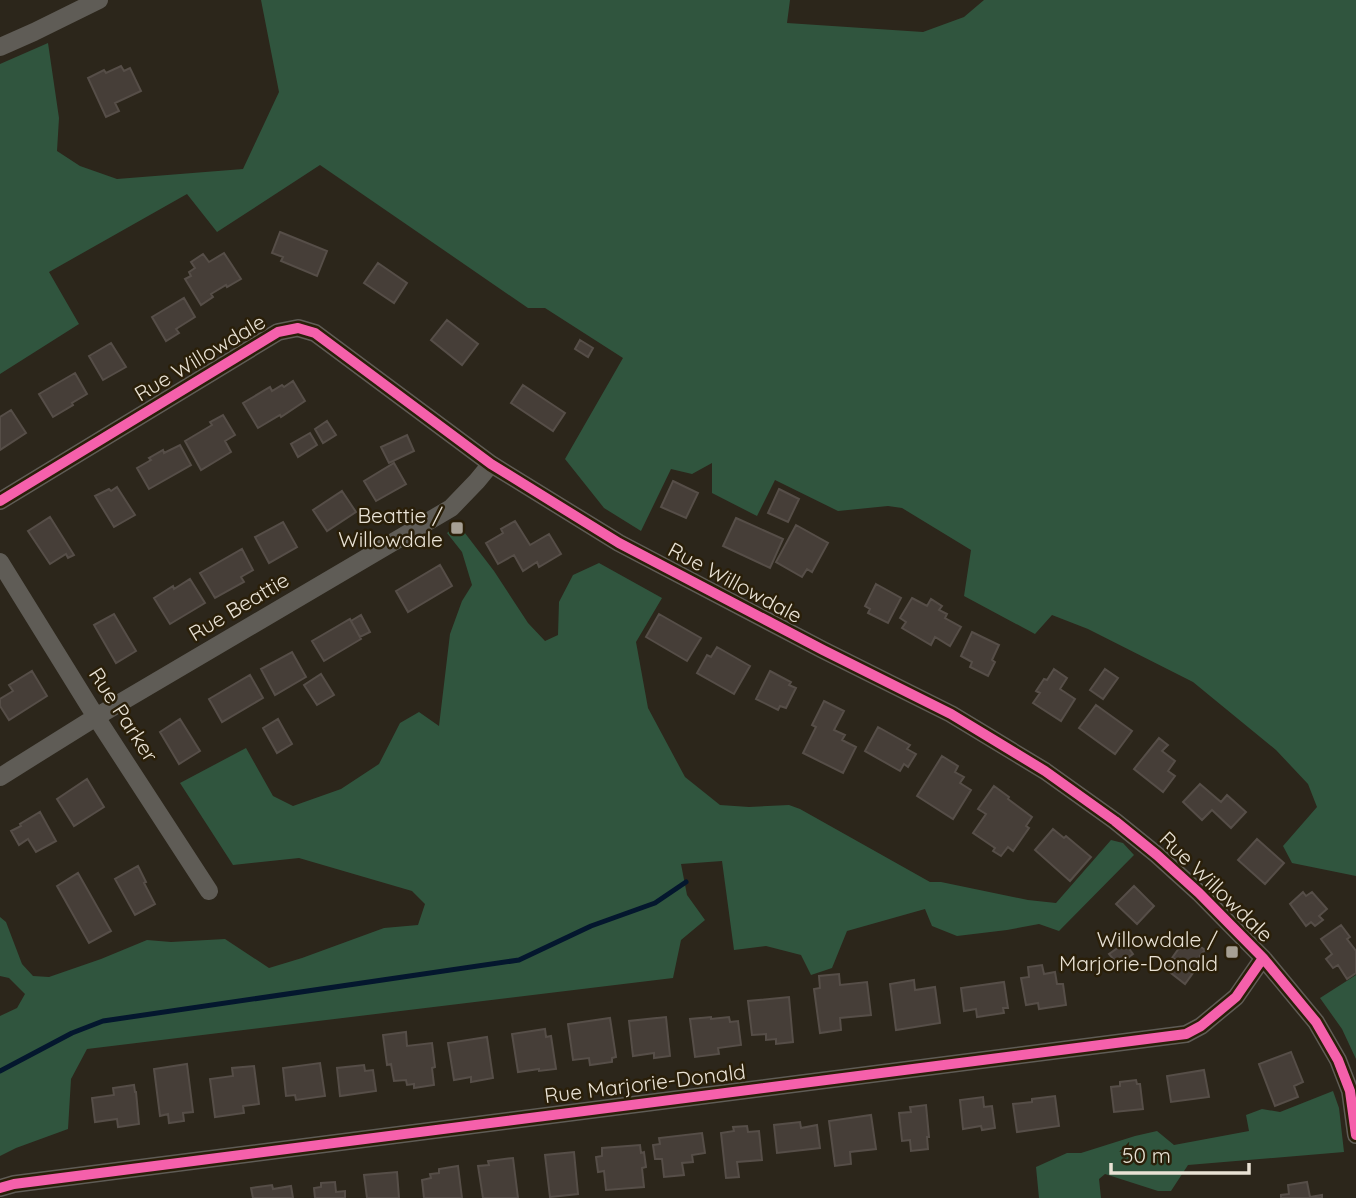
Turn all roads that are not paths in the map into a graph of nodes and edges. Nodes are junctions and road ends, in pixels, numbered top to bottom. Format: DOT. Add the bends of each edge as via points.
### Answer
graph roads {
  1 [pos="99,0"];
  2 [pos="0,47"];
  3 [pos="491,464"];
  4 [pos="0,501"];
  5 [pos="0,562"];
  6 [pos="96,718"];
  7 [pos="0,777"];
  8 [pos="209,891"];
  9 [pos="1263,958"];
  10 [pos="1356,1135"];
  11 [pos="0,1188"];
  1 -- 2 [label="street"];
  3 -- 4 [label="street, Rue Willowdale" via="315,333 298,328 278,332"];
  3 -- 6 [label="street, Rue Beattie" via="451,508"];
  3 -- 9 [label="street, Rue Willowdale" via="619,544 928,702 1045,771 1157,855"];
  5 -- 6 [label="street, Rue Parker"];
  6 -- 7 [label="street, Rue Beattie"];
  6 -- 8 [label="street, Rue Parker"];
  9 -- 10 [label="street, Rue Willowdale" via="1316,1022 1338,1060 1350,1091"];
  9 -- 11 [label="street, Rue Marjorie-Donald" via="1236,997 1186,1034"];
}
